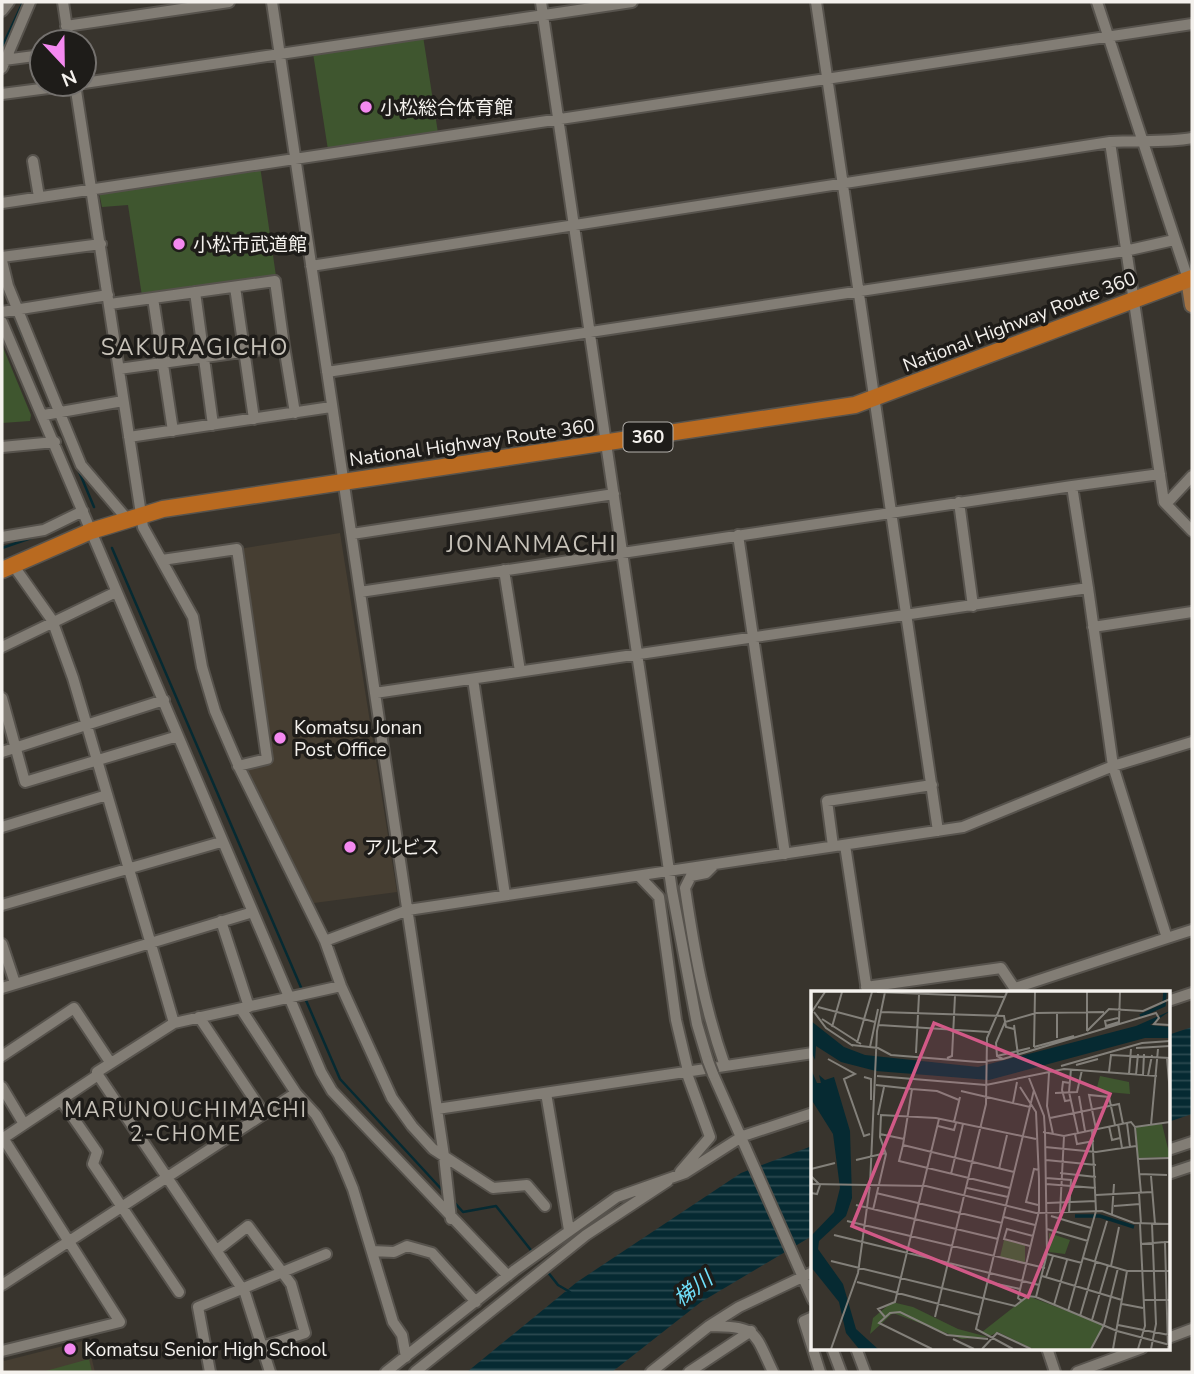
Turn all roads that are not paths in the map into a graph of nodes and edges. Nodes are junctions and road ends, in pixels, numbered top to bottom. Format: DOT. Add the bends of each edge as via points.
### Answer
graph roads {
  1 [pos="9,2"];
  2 [pos="30,2"];
  3 [pos="63,2"];
  4 [pos="229,2"];
  5 [pos="272,2"];
  6 [pos="541,2"];
  7 [pos="632,2"];
  8 [pos="816,2"];
  9 [pos="1097,2"];
  10 [pos="2,11"];
  11 [pos="543,15"];
  12 [pos="1192,24"];
  13 [pos="66,26"];
  14 [pos="1107,37"];
  15 [pos="280,53"];
  16 [pos="28,58"];
  17 [pos="3,64"];
  18 [pos="826,77"];
  19 [pos="98,81"];
  20 [pos="28,90"];
  21 [pos="2,93"];
  22 [pos="80,98"];
  23 [pos="558,119"];
  24 [pos="1192,138"];
  25 [pos="1141,140"];
  26 [pos="1110,142"];
  27 [pos="295,159"];
  28 [pos="33,161"];
  29 [pos="844,185"];
  30 [pos="91,188"];
  31 [pos="39,197"];
  32 [pos="2,204"];
  33 [pos="574,223"];
  34 [pos="1174,240"];
  35 [pos="101,244"];
  36 [pos="1125,250"];
  37 [pos="2,259"];
  38 [pos="311,266"];
  39 [pos="1191,280"];
  40 [pos="234,287"];
  41 [pos="859,290"];
  42 [pos="195,292"];
  43 [pos="153,298"];
  44 [pos="1133,298"];
  45 [pos="109,300"];
  46 [pos="1192,305"];
  47 [pos="18,310"];
  48 [pos="2,312"];
  49 [pos="2,322"];
  50 [pos="591,332"];
  51 [pos="284,346"];
  52 [pos="244,351"];
  53 [pos="203,357"];
  54 [pos="163,363"];
  55 [pos="119,369"];
  56 [pos="327,372"];
  57 [pos="874,399"];
  58 [pos="123,401"];
  59 [pos="331,407"];
  60 [pos="62,412"];
  61 [pos="295,413"];
  62 [pos="44,415"];
  63 [pos="254,419"];
  64 [pos="214,425"];
  65 [pos="173,431"];
  66 [pos="129,437"];
  67 [pos="55,442"];
  68 [pos="606,443"];
  69 [pos="2,447"];
  70 [pos="1160,474"];
  71 [pos="1192,476"];
  72 [pos="344,482"];
  73 [pos="1072,486"];
  74 [pos="614,494"];
  75 [pos="958,502"];
  76 [pos="1166,504"];
  77 [pos="83,511"];
  78 [pos="891,512"];
  79 [pos="134,517"];
  80 [pos="91,531"];
  81 [pos="1192,531"];
  82 [pos="352,534"];
  83 [pos="738,535"];
  84 [pos="2,537"];
  85 [pos="623,553"];
  86 [pos="162,560"];
  87 [pos="7,567"];
  88 [pos="504,570"];
  89 [pos="1088,588"];
  90 [pos="116,592"];
  91 [pos="360,592"];
  92 [pos="973,606"];
  93 [pos="1192,612"];
  94 [pos="906,615"];
  95 [pos="52,620"];
  96 [pos="1093,627"];
  97 [pos="753,637"];
  98 [pos="2,647"];
  99 [pos="638,654"];
  100 [pos="520,671"];
  101 [pos="473,678"];
  102 [pos="375,693"];
  103 [pos="2,698"];
  104 [pos="164,700"];
  105 [pos="85,724"];
  106 [pos="178,736"];
  107 [pos="1192,742"];
  108 [pos="15,748"];
  109 [pos="2,752"];
  110 [pos="97,762"];
  111 [pos="238,766"];
  112 [pos="1114,766"];
  113 [pos="932,785"];
  114 [pos="107,795"];
  115 [pos="2,827"];
  116 [pos="938,831"];
  117 [pos="221,842"];
  118 [pos="839,846"];
  119 [pos="785,854"];
  120 [pos="714,864"];
  121 [pos="129,868"];
  122 [pos="670,871"];
  123 [pos="639,876"];
  124 [pos="505,895"];
  125 [pos="2,905"];
  126 [pos="408,910"];
  127 [pos="253,912"];
  128 [pos="221,921"];
  129 [pos="1192,930"];
  130 [pos="1167,938"];
  131 [pos="325,941"];
  132 [pos="152,942"];
  133 [pos="2,944"];
  134 [pos="15,983"];
  135 [pos="341,986"];
  136 [pos="2,988"];
  137 [pos="867,990"];
  138 [pos="1016,990"];
  139 [pos="1192,993"];
  140 [pos="293,999"];
  141 [pos="1170,1000"];
  142 [pos="245,1008"];
  143 [pos="199,1017"];
  144 [pos="174,1023"];
  145 [pos="811,1053"];
  146 [pos="2,1056"];
  147 [pos="110,1062"];
  148 [pos="725,1066"];
  149 [pos="687,1071"];
  150 [pos="98,1075"];
  151 [pos="2,1087"];
  152 [pos="296,1093"];
  153 [pos="546,1093"];
  154 [pos="61,1100"];
  155 [pos="437,1109"];
  156 [pos="811,1112"];
  157 [pos="264,1114"];
  158 [pos="24,1124"];
  159 [pos="2,1138"];
  160 [pos="741,1142"];
  161 [pos="1192,1142"];
  162 [pos="1170,1149"];
  163 [pos="445,1162"];
  164 [pos="1192,1166"];
  165 [pos="1170,1173"];
  166 [pos="679,1174"];
  167 [pos="167,1177"];
  168 [pos="545,1206"];
  169 [pos="122,1208"];
  170 [pos="450,1213"];
  171 [pos="569,1230"];
  172 [pos="72,1242"];
  173 [pos="216,1250"];
  174 [pos="372,1251"];
  175 [pos="326,1254"];
  176 [pos="282,1272"];
  177 [pos="804,1273"];
  178 [pos="508,1276"];
  179 [pos="2,1285"];
  180 [pos="243,1289"];
  181 [pos="179,1292"];
  182 [pos="811,1294"];
  183 [pos="476,1302"];
  184 [pos="811,1318"];
  185 [pos="709,1326"];
  186 [pos="1192,1329"];
  187 [pos="751,1331"];
  188 [pos="1170,1337"];
  189 [pos="811,1343"];
  190 [pos="262,1347"];
  191 [pos="813,1350"];
  192 [pos="833,1350"];
  193 [pos="857,1350"];
  194 [pos="1048,1350"];
  195 [pos="1136,1350"];
  196 [pos="2,1351"];
  197 [pos="407,1357"];
  198 [pos="210,1372"];
  199 [pos="270,1372"];
  200 [pos="386,1372"];
  201 [pos="415,1372"];
  202 [pos="651,1372"];
  203 [pos="688,1372"];
  204 [pos="773,1372"];
  205 [pos="820,1372"];
  206 [pos="841,1372"];
  207 [pos="865,1372"];
  208 [pos="1055,1372"];
  209 [pos="1076,1372"];
  1 -- 10 [label="street"];
  2 -- 17 [label="street"];
  3 -- 13 [label="street"];
  4 -- 13 [label="street"];
  5 -- 15 [label="street"];
  6 -- 11 [label="street"];
  7 -- 11 [label="street"];
  8 -- 18 [label="street"];
  9 -- 14 [label="street"];
  11 -- 15 [label="street"];
  11 -- 23 [label="street"];
  12 -- 14 [label="street"];
  14 -- 18 [label="street"];
  14 -- 25 [label="street"];
  15 -- 19 [label="street"];
  15 -- 27 [label="street"];
  16 -- 17 [label="street"];
  18 -- 23 [label="street"];
  18 -- 29 [label="street"];
  20 -- 21 [label="street"];
  22 -- 30 [label="street"];
  23 -- 27 [label="street"];
  23 -- 33 [label="street"];
  24 -- 25 [label="street" via="1166,143"];
  25 -- 26 [label="street"];
  25 -- 34 [label="street"];
  26 -- 29 [label="street"];
  26 -- 36 [label="street"];
  27 -- 30 [label="street"];
  27 -- 38 [label="street"];
  28 -- 31 [label="street"];
  29 -- 33 [label="street"];
  29 -- 41 [label="street"];
  30 -- 31 [label="street"];
  30 -- 35 [label="street"];
  31 -- 32 [label="street"];
  33 -- 38 [label="street"];
  33 -- 50 [label="street"];
  34 -- 36 [label="street"];
  34 -- 39 [label="street"];
  35 -- 37 [label="street"];
  35 -- 45 [label="street"];
  36 -- 41 [label="street"];
  36 -- 44 [label="street"];
  37 -- 47 [label="street"];
  38 -- 56 [label="street"];
  39 -- 44 [label="highway, National Highway Route 360 / 360"];
  39 -- 46 [label="main road"];
  40 -- 42 [label="street"];
  40 -- 51 [label="street" via="275,281"];
  40 -- 52 [label="street"];
  41 -- 50 [label="street"];
  41 -- 57 [label="street"];
  42 -- 43 [label="street"];
  42 -- 53 [label="street"];
  43 -- 45 [label="street"];
  43 -- 54 [label="street"];
  44 -- 57 [label="highway, National Highway Route 360 / 360"];
  44 -- 70 [label="street"];
  45 -- 47 [label="street"];
  45 -- 55 [label="street"];
  47 -- 48 [label="street"];
  47 -- 60 [label="street"];
  49 -- 62 [label="street"];
  50 -- 56 [label="street"];
  50 -- 68 [label="street"];
  51 -- 52 [label="street"];
  51 -- 61 [label="street"];
  52 -- 53 [label="street"];
  52 -- 63 [label="street"];
  53 -- 54 [label="street"];
  53 -- 64 [label="street"];
  54 -- 55 [label="street"];
  54 -- 65 [label="street"];
  55 -- 58 [label="street"];
  56 -- 59 [label="street"];
  57 -- 68 [label="highway, National Highway Route 360 / 360" via="847,407"];
  57 -- 78 [label="street"];
  58 -- 60 [label="street"];
  58 -- 66 [label="street"];
  59 -- 61 [label="street"];
  59 -- 72 [label="street"];
  60 -- 62 [label="street"];
  60 -- 79 [label="street" via="81,465"];
  61 -- 63 [label="street"];
  62 -- 67 [label="street"];
  63 -- 64 [label="street"];
  64 -- 65 [label="street"];
  65 -- 66 [label="street"];
  66 -- 79 [label="street"];
  67 -- 69 [label="street"];
  67 -- 77 [label="street"];
  68 -- 72 [label="highway, National Highway Route 360 / 360"];
  68 -- 74 [label="street"];
  70 -- 73 [label="street"];
  70 -- 76 [label="street"];
  71 -- 76 [label="street"];
  72 -- 79 [label="highway, National Highway Route 360 / 360"];
  72 -- 82 [label="street"];
  73 -- 75 [label="street"];
  73 -- 89 [label="street"];
  74 -- 82 [label="street"];
  74 -- 85 [label="street"];
  75 -- 78 [label="street"];
  75 -- 92 [label="street"];
  76 -- 81 [label="street"];
  77 -- 80 [label="street"];
  77 -- 84 [label="street" via="44,530"];
  78 -- 83 [label="street"];
  78 -- 94 [label="street"];
  79 -- 80 [label="highway, National Highway Route 360 / 360"];
  79 -- 86 [label="street"];
  80 -- 87 [label="highway, National Highway Route 360 / 360"];
  80 -- 90 [label="street"];
  82 -- 91 [label="street"];
  83 -- 85 [label="street"];
  83 -- 97 [label="street"];
  85 -- 88 [label="street"];
  85 -- 99 [label="street"];
  86 -- 111 [label="street" via="193,617 205,678"];
  86 -- 111 [label="street" via="237,549 267,759"];
  87 -- 95 [label="street"];
  88 -- 91 [label="street"];
  88 -- 100 [label="street"];
  89 -- 92 [label="street"];
  89 -- 96 [label="street"];
  90 -- 95 [label="street"];
  90 -- 104 [label="street"];
  91 -- 102 [label="street"];
  92 -- 94 [label="street"];
  93 -- 96 [label="street"];
  94 -- 97 [label="street"];
  94 -- 113 [label="street"];
  95 -- 98 [label="street"];
  95 -- 105 [label="street"];
  96 -- 112 [label="street"];
  97 -- 99 [label="street"];
  97 -- 119 [label="street"];
  99 -- 100 [label="street"];
  99 -- 122 [label="street"];
  100 -- 101 [label="street"];
  101 -- 102 [label="street"];
  101 -- 124 [label="street"];
  102 -- 126 [label="street"];
  103 -- 108 [label="street"];
  104 -- 105 [label="street"];
  104 -- 106 [label="street"];
  105 -- 108 [label="street"];
  105 -- 110 [label="street"];
  106 -- 110 [label="street"];
  106 -- 117 [label="street"];
  107 -- 112 [label="street"];
  108 -- 109 [label="street"];
  108 -- 110 [label="street" via="25,782"];
  110 -- 114 [label="street"];
  111 -- 131 [label="street"];
  112 -- 116 [label="street" via="962,827"];
  112 -- 130 [label="street"];
  113 -- 116 [label="street"];
  113 -- 118 [label="street" via="827,801"];
  114 -- 115 [label="street"];
  114 -- 121 [label="street"];
  116 -- 118 [label="street"];
  117 -- 121 [label="street"];
  117 -- 127 [label="street"];
  118 -- 119 [label="street"];
  118 -- 137 [label="street"];
  119 -- 120 [label="street"];
  120 -- 122 [label="street"];
  120 -- 148 [label="street" via="706,873 691,876 685,887 697,968"];
  121 -- 125 [label="street"];
  121 -- 132 [label="street"];
  122 -- 123 [label="street"];
  122 -- 160 [label="street, bridge" via="697,1024"];
  123 -- 124 [label="street"];
  123 -- 149 [label="street" via="659,897"];
  124 -- 126 [label="street"];
  126 -- 131 [label="street"];
  126 -- 155 [label="street"];
  127 -- 128 [label="street"];
  127 -- 140 [label="street"];
  128 -- 132 [label="street"];
  128 -- 142 [label="street"];
  129 -- 130 [label="street"];
  130 -- 138 [label="street"];
  131 -- 135 [label="street"];
  132 -- 134 [label="street"];
  132 -- 144 [label="street"];
  133 -- 134 [label="street"];
  134 -- 136 [label="street"];
  135 -- 140 [label="street"];
  135 -- 163 [label="street" via="392,1098"];
  137 -- 138 [label="street" via="1001,968"];
  139 -- 141 [label="street"];
  140 -- 142 [label="street"];
  140 -- 170 [label="street" via="332,1091"];
  142 -- 143 [label="street"];
  142 -- 152 [label="street"];
  143 -- 144 [label="street"];
  143 -- 157 [label="street"];
  144 -- 147 [label="street"];
  145 -- 148 [label="street"];
  146 -- 147 [label="street" via="74,1008"];
  147 -- 150 [label="street"];
  148 -- 149 [label="street"];
  149 -- 153 [label="street"];
  149 -- 166 [label="street" via="710,1137"];
  150 -- 154 [label="street"];
  150 -- 167 [label="street"];
  151 -- 158 [label="street"];
  152 -- 157 [label="street"];
  152 -- 174 [label="street" via="316,1115 339,1155"];
  153 -- 155 [label="street"];
  153 -- 171 [label="street"];
  154 -- 158 [label="street"];
  154 -- 169 [label="street" via="97,1152 93,1164"];
  155 -- 163 [label="street"];
  156 -- 160 [label="street"];
  157 -- 167 [label="street"];
  158 -- 159 [label="street"];
  159 -- 172 [label="street"];
  160 -- 166 [label="street"];
  160 -- 177 [label="street"];
  161 -- 162 [label="street"];
  163 -- 168 [label="street" via="493,1188 527,1185"];
  163 -- 170 [label="street"];
  164 -- 165 [label="street"];
  166 -- 171 [label="street" via="617,1197"];
  166 -- 201 [label="street" via="586,1236"];
  167 -- 169 [label="street"];
  167 -- 173 [label="street"];
  169 -- 172 [label="street"];
  169 -- 181 [label="street"];
  170 -- 178 [label="street"];
  171 -- 178 [label="street"];
  172 -- 179 [label="street"];
  172 -- 196 [label="street" via="120,1322"];
  173 -- 176 [label="street" via="248,1226"];
  173 -- 180 [label="street"];
  174 -- 183 [label="street" via="407,1247 432,1253"];
  174 -- 197 [label="street"];
  175 -- 176 [label="street"];
  176 -- 180 [label="street"];
  176 -- 190 [label="street" via="291,1284 305,1333"];
  177 -- 182 [label="street"];
  177 -- 185 [label="street"];
  178 -- 183 [label="street"];
  180 -- 190 [label="street"];
  180 -- 198 [label="street" via="198,1307"];
  183 -- 197 [label="street"];
  184 -- 189 [label="street" via="804,1321"];
  185 -- 187 [label="street"];
  185 -- 202 [label="street"];
  186 -- 188 [label="street"];
  187 -- 203 [label="street"];
  187 -- 204 [label="street"];
  190 -- 199 [label="street"];
  191 -- 205 [label="street"];
  192 -- 206 [label="street"];
  193 -- 207 [label="street"];
  194 -- 208 [label="street"];
  195 -- 209 [label="street"];
  197 -- 200 [label="street"];
}
